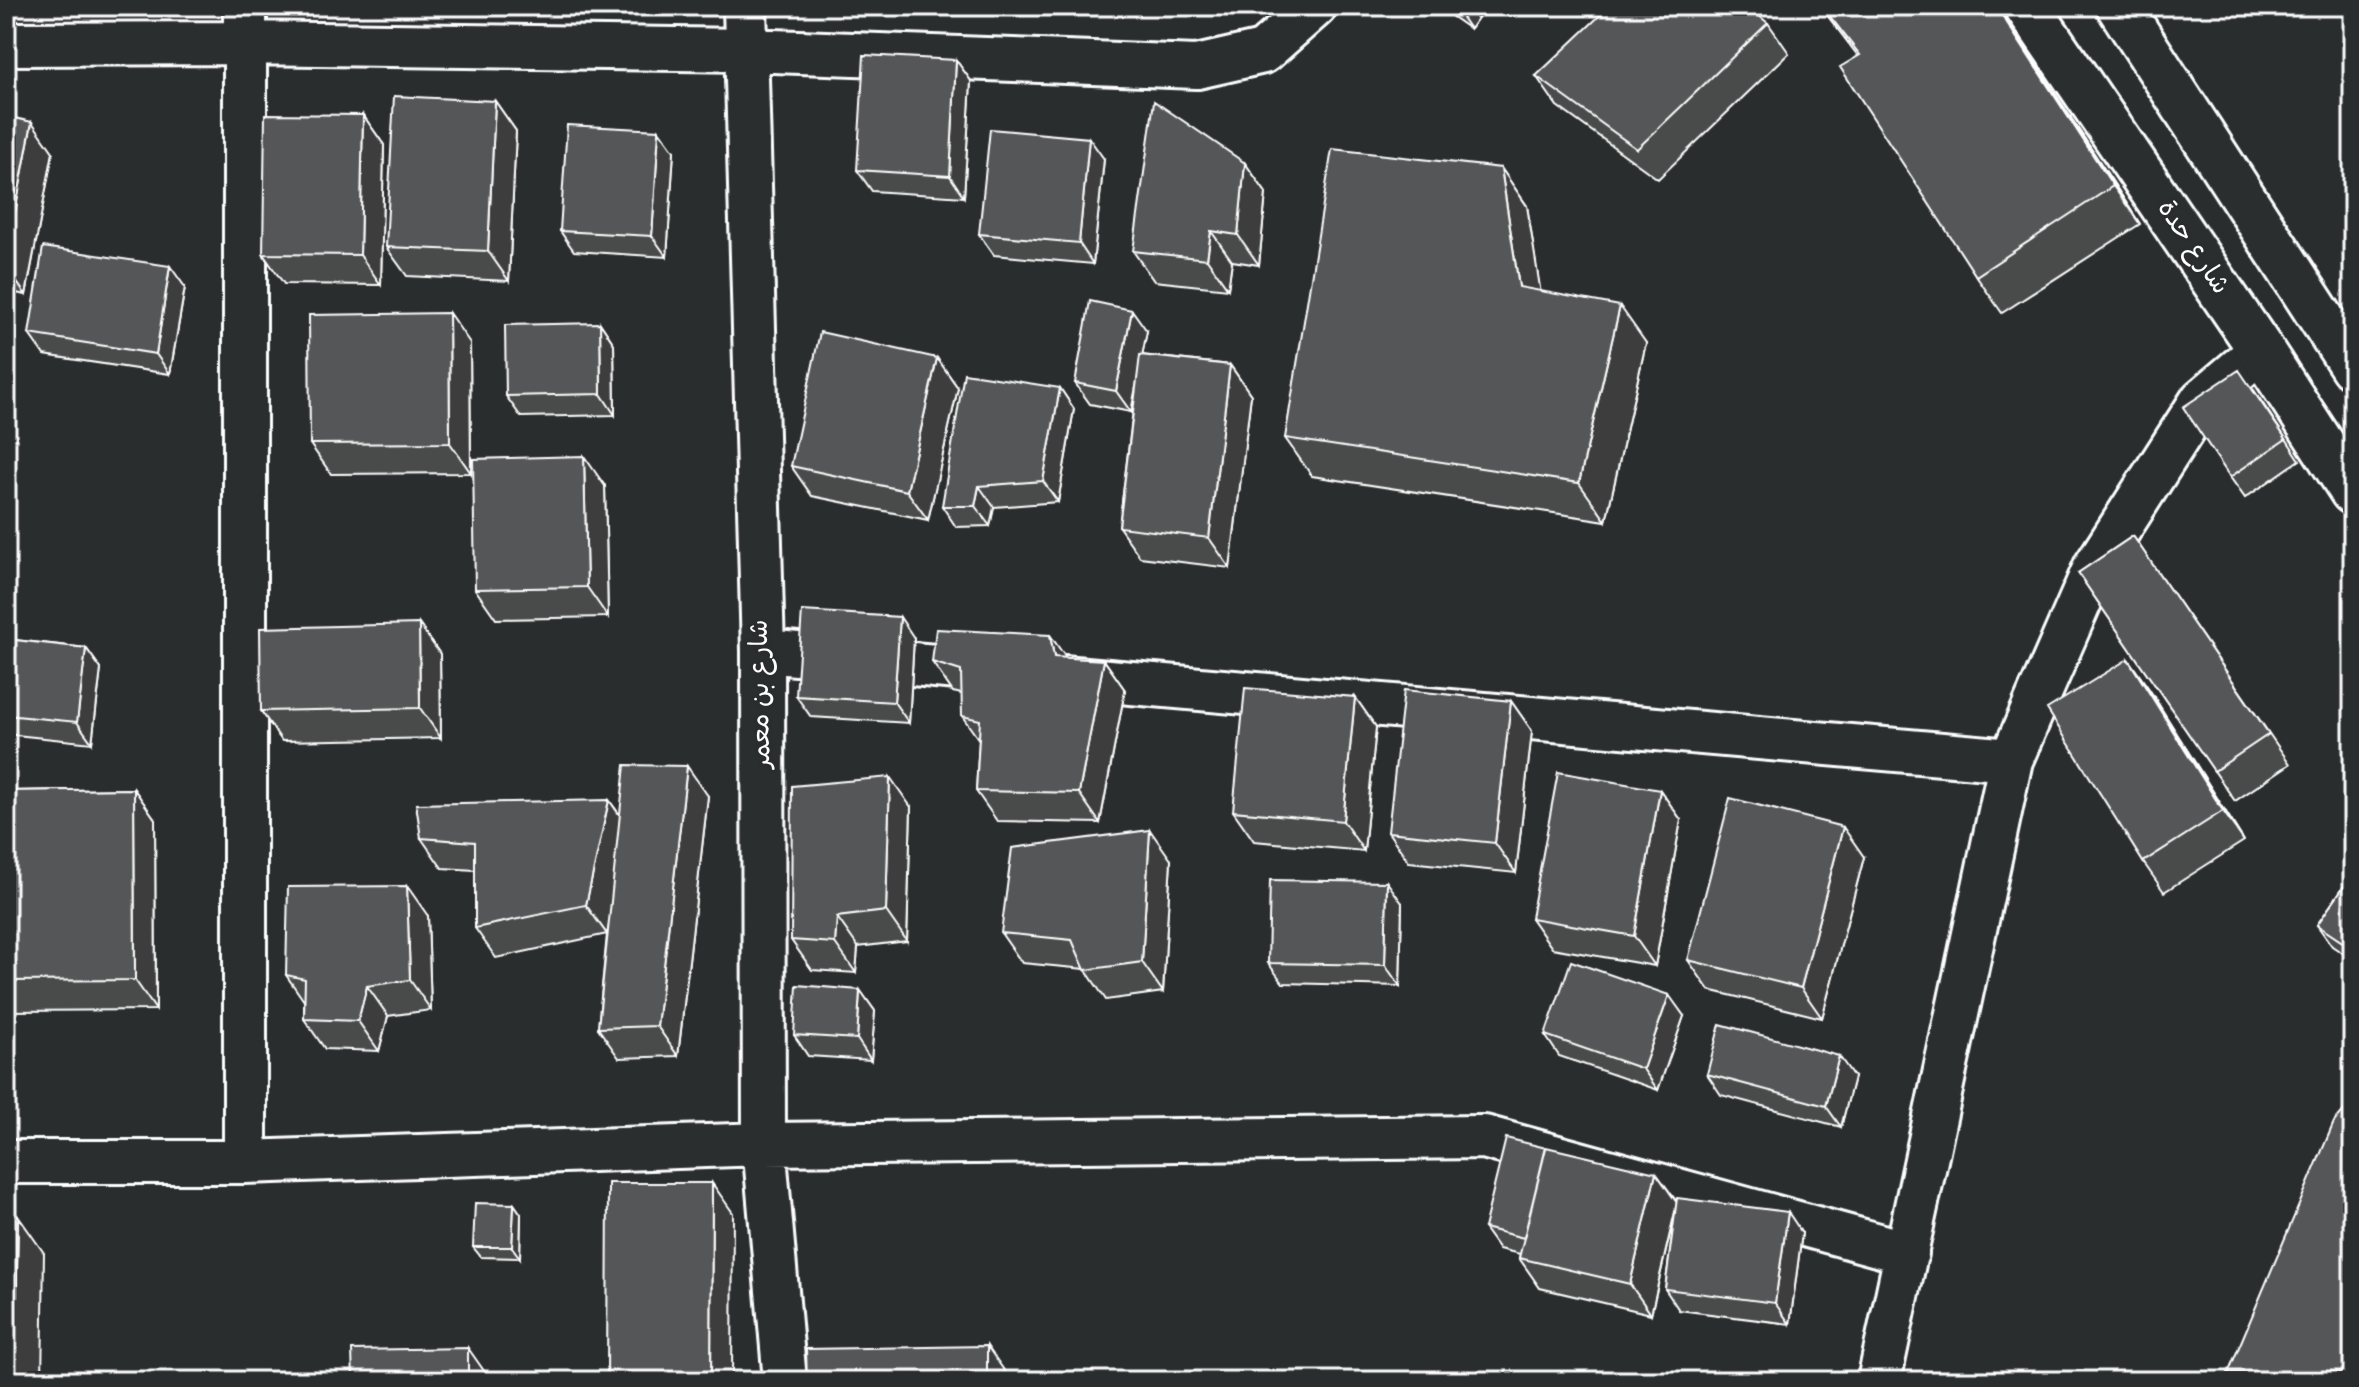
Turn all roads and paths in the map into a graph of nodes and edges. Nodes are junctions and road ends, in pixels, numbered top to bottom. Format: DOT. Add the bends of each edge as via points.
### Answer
graph roads {
  1 [pos="745,6"];
  2 [pos="1315,6"];
  3 [pos="2027,6"];
  4 [pos="2119,6"];
  5 [pos="244,24"];
  6 [pos="6,44"];
  7 [pos="747,50"];
  8 [pos="2261,350"];
  9 [pos="2353,367"];
  10 [pos="2353,492"];
  11 [pos="763,651"];
  12 [pos="2011,760"];
  13 [pos="764,1144"];
  14 [pos="6,1162"];
  15 [pos="245,1162"];
  16 [pos="1907,1253"];
  17 [pos="785,1381"];
  18 [pos="1879,1381"];
  1 -- 7 [label="street, شارع بن معمر"];
  2 -- 7 [label="street" via="1263,52 1197,67"];
  3 -- 8 [label="main road, شارع حدة"];
  4 -- 9 [label="main road"];
  5 -- 6 [label="street"];
  5 -- 7 [label="street"];
  5 -- 15 [label="street"];
  7 -- 11 [label="street, شارع بن معمر"];
  8 -- 10 [label="main road, شارع حدة"];
  8 -- 12 [label="street" via="2202,400 2095,567"];
  11 -- 12 [label="street"];
  11 -- 13 [label="street, شارع بن معمر"];
  12 -- 16 [label="street"];
  13 -- 15 [label="street"];
  13 -- 16 [label="street" via="1484,1137"];
  13 -- 17 [label="street, شارع بن معمر"];
  14 -- 15 [label="street"];
  16 -- 18 [label="street"];
}
